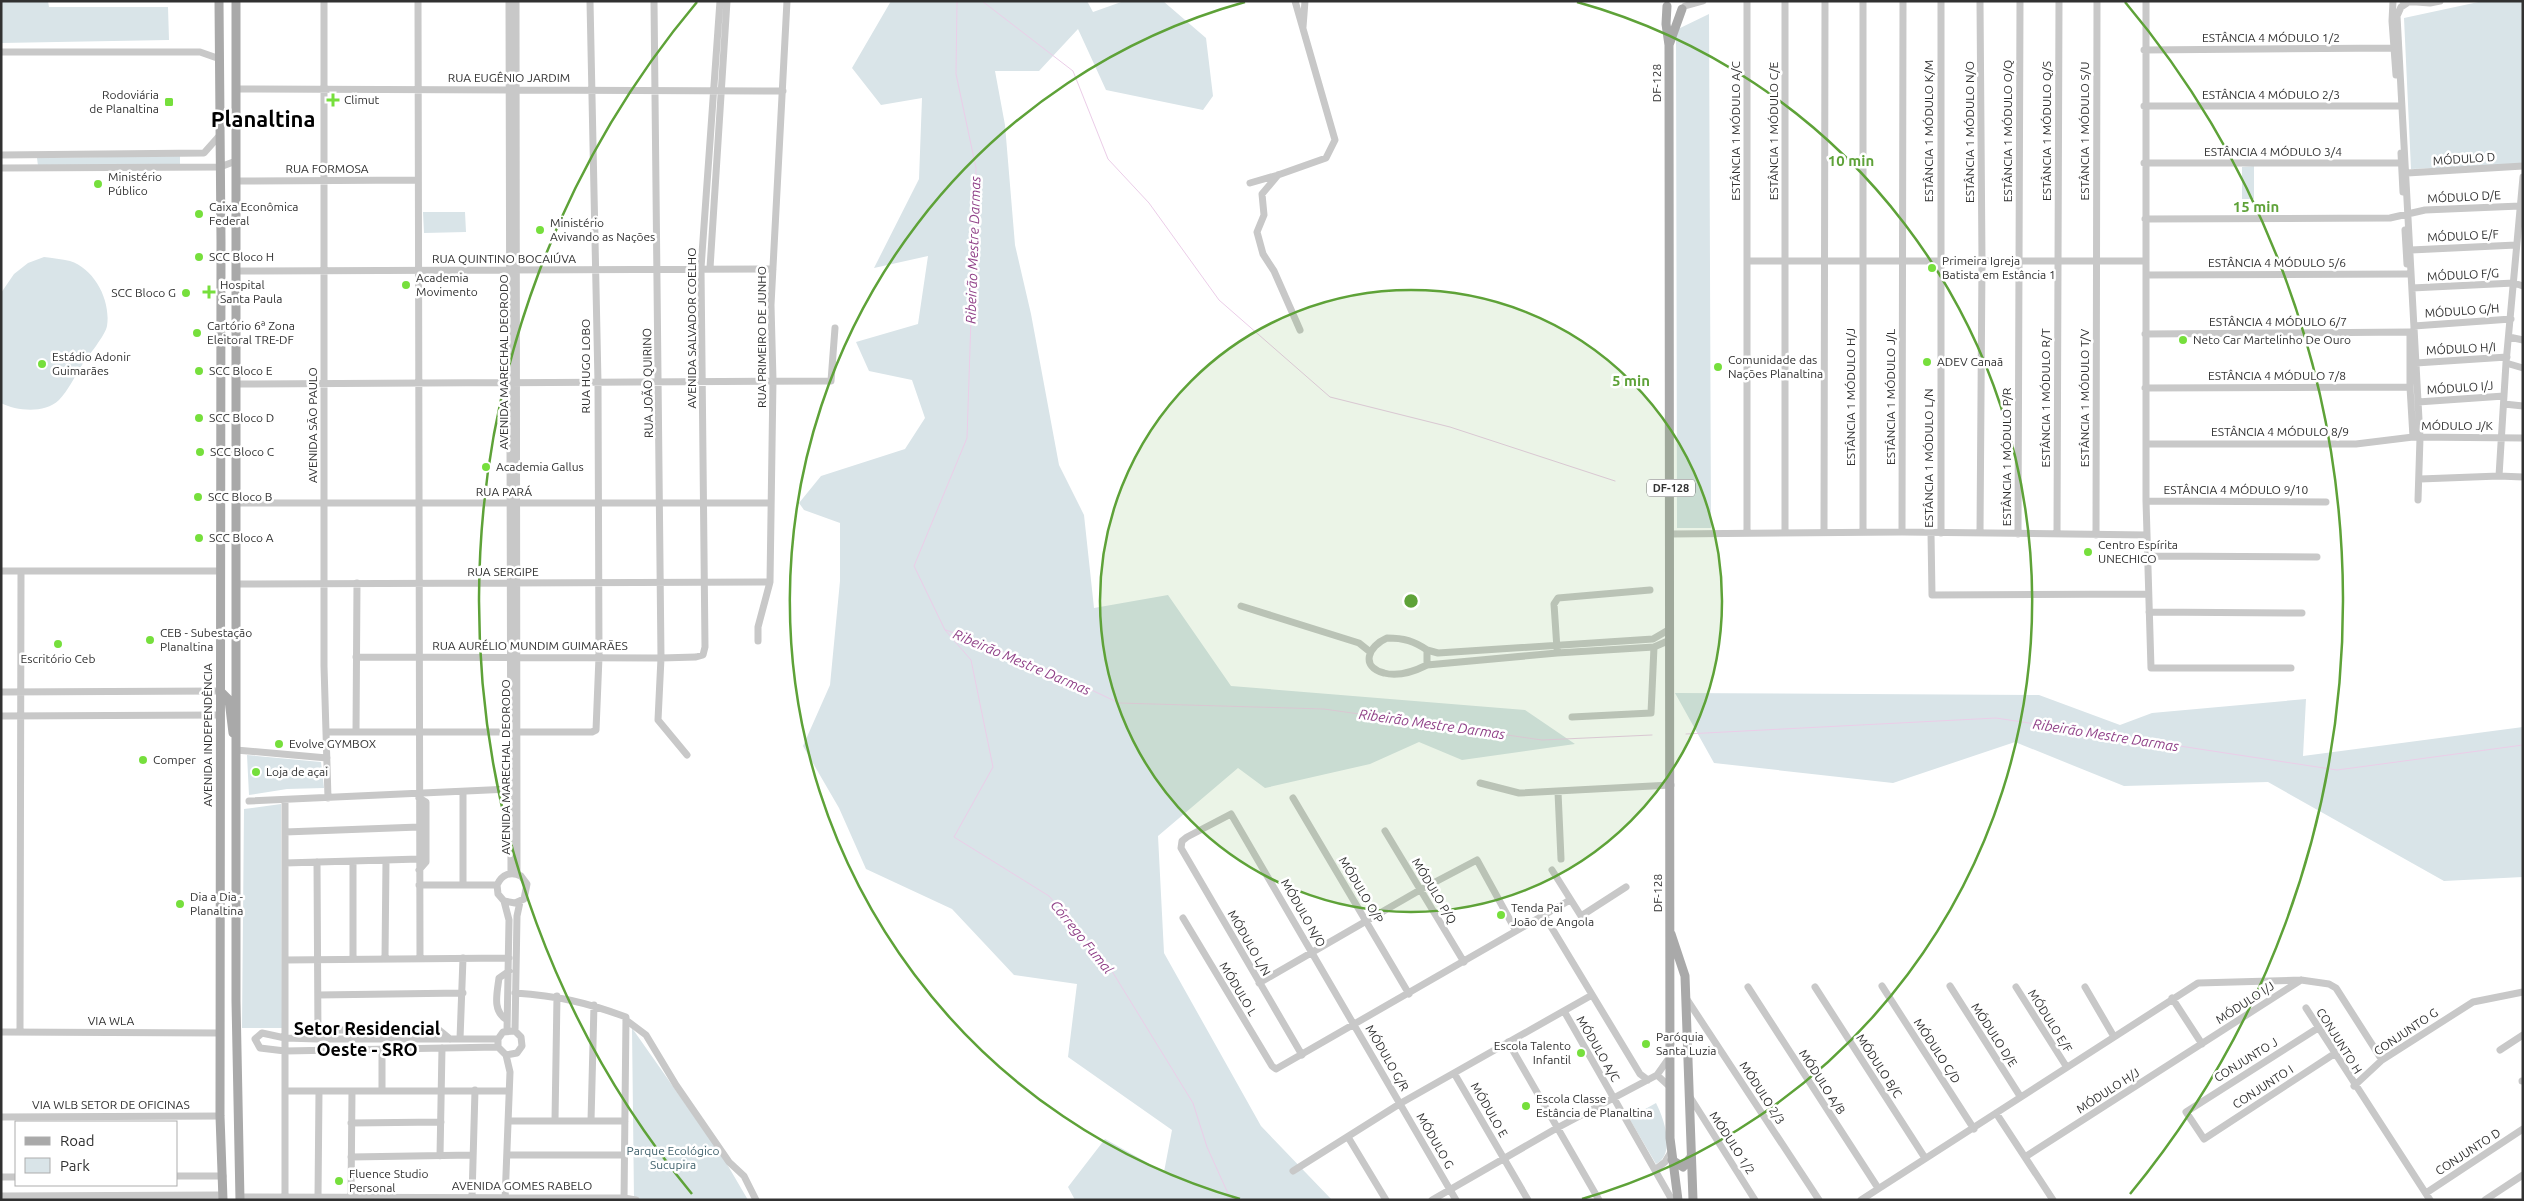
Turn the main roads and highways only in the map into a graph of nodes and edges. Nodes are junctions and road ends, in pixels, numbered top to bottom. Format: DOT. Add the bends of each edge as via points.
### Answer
graph roads {
  1 [pos="219,1"];
  2 [pos="236,1"];
  3 [pos="1666,4"];
  4 [pos="1684,5"];
  5 [pos="219,22"];
  6 [pos="236,25"];
  7 [pos="219,34"];
  8 [pos="236,37"];
  9 [pos="1669,45"];
  10 [pos="221,242"];
  11 [pos="236,242"];
  12 [pos="221,252"];
  13 [pos="235,258"];
  14 [pos="221,440"];
  15 [pos="237,440"];
  16 [pos="221,455"];
  17 [pos="237,456"];
  18 [pos="221,623"];
  19 [pos="236,624"];
  20 [pos="221,635"];
  21 [pos="236,637"];
  22 [pos="220,691"];
  23 [pos="236,748"];
  24 [pos="236,794"];
  25 [pos="220,796"];
  26 [pos="1670,932"];
  27 [pos="236,992"];
  28 [pos="220,994"];
  29 [pos="1669,996"];
  30 [pos="1686,998"];
  31 [pos="237,1011"];
  32 [pos="220,1014"];
  33 [pos="1671,1156"];
  34 [pos="1691,1157"];
  35 [pos="223,1197"];
  36 [pos="240,1198"];
  37 [pos="1678,1200"];
  38 [pos="1693,1200"];
  1 -- 5 [label="main road, AVENIDA INDEPENDÊNCIA"];
  2 -- 6 [label="main road"];
  3 -- 4 [label="main road, DF-128" via="1674,11"];
  3 -- 9 [label="main road, DF-128 / DF-128"];
  4 -- 9 [label="main road, DF-128 / DF-128"];
  5 -- 6 [label="main road" via="226,28"];
  5 -- 7 [label="main road, AVENIDA INDEPENDÊNCIA"];
  6 -- 8 [label="main road"];
  7 -- 8 [label="main road"];
  7 -- 10 [label="main road, AVENIDA INDEPENDÊNCIA"];
  8 -- 11 [label="main road"];
  9 -- 26 [label="main road, DF-128 / DF-128"];
  10 -- 11 [label="main road" via="228,245"];
  10 -- 12 [label="main road, AVENIDA INDEPENDÊNCIA"];
  11 -- 13 [label="main road"];
  12 -- 13 [label="main road"];
  12 -- 14 [label="main road, AVENIDA INDEPENDÊNCIA"];
  13 -- 15 [label="main road"];
  14 -- 15 [label="main road" via="229,445"];
  14 -- 16 [label="main road, AVENIDA INDEPENDÊNCIA"];
  15 -- 17 [label="main road"];
  16 -- 17 [label="main road" via="231,452"];
  16 -- 18 [label="main road, AVENIDA INDEPENDÊNCIA"];
  17 -- 19 [label="main road"];
  18 -- 19 [label="main road" via="228,626"];
  18 -- 20 [label="main road, AVENIDA INDEPENDÊNCIA"];
  19 -- 21 [label="main road"];
  20 -- 21 [label="main road" via="229,632"];
  20 -- 22 [label="main road, AVENIDA INDEPENDÊNCIA"];
  21 -- 23 [label="main road"];
  22 -- 23 [label="main road" via="230,700"];
  22 -- 25 [label="main road, AVENIDA INDEPENDÊNCIA"];
  23 -- 24 [label="main road"];
  24 -- 25 [label="main road" via="228,798"];
  24 -- 27 [label="main road"];
  25 -- 28 [label="main road, AVENIDA INDEPENDÊNCIA"];
  26 -- 29 [label="main road, DF-128 / DF-128"];
  26 -- 30 [label="main road, DF-128 / DF-128" via="1685,971"];
  27 -- 28 [label="main road" via="231,998"];
  27 -- 31 [label="main road"];
  28 -- 32 [label="main road, AVENIDA INDEPENDÊNCIA"];
  29 -- 30 [label="main road" via="1680,991"];
  29 -- 33 [label="main road, DF-128 / DF-128"];
  30 -- 34 [label="main road, DF-128 / DF-128"];
  31 -- 32 [label="main road" via="229,1004"];
  31 -- 36 [label="main road"];
  32 -- 35 [label="main road, AVENIDA INDEPENDÊNCIA"];
  33 -- 34 [label="main road" via="1683,1167"];
  33 -- 37 [label="main road, DF-128 / DF-128"];
  34 -- 38 [label="main road, DF-128 / DF-128"];
}
